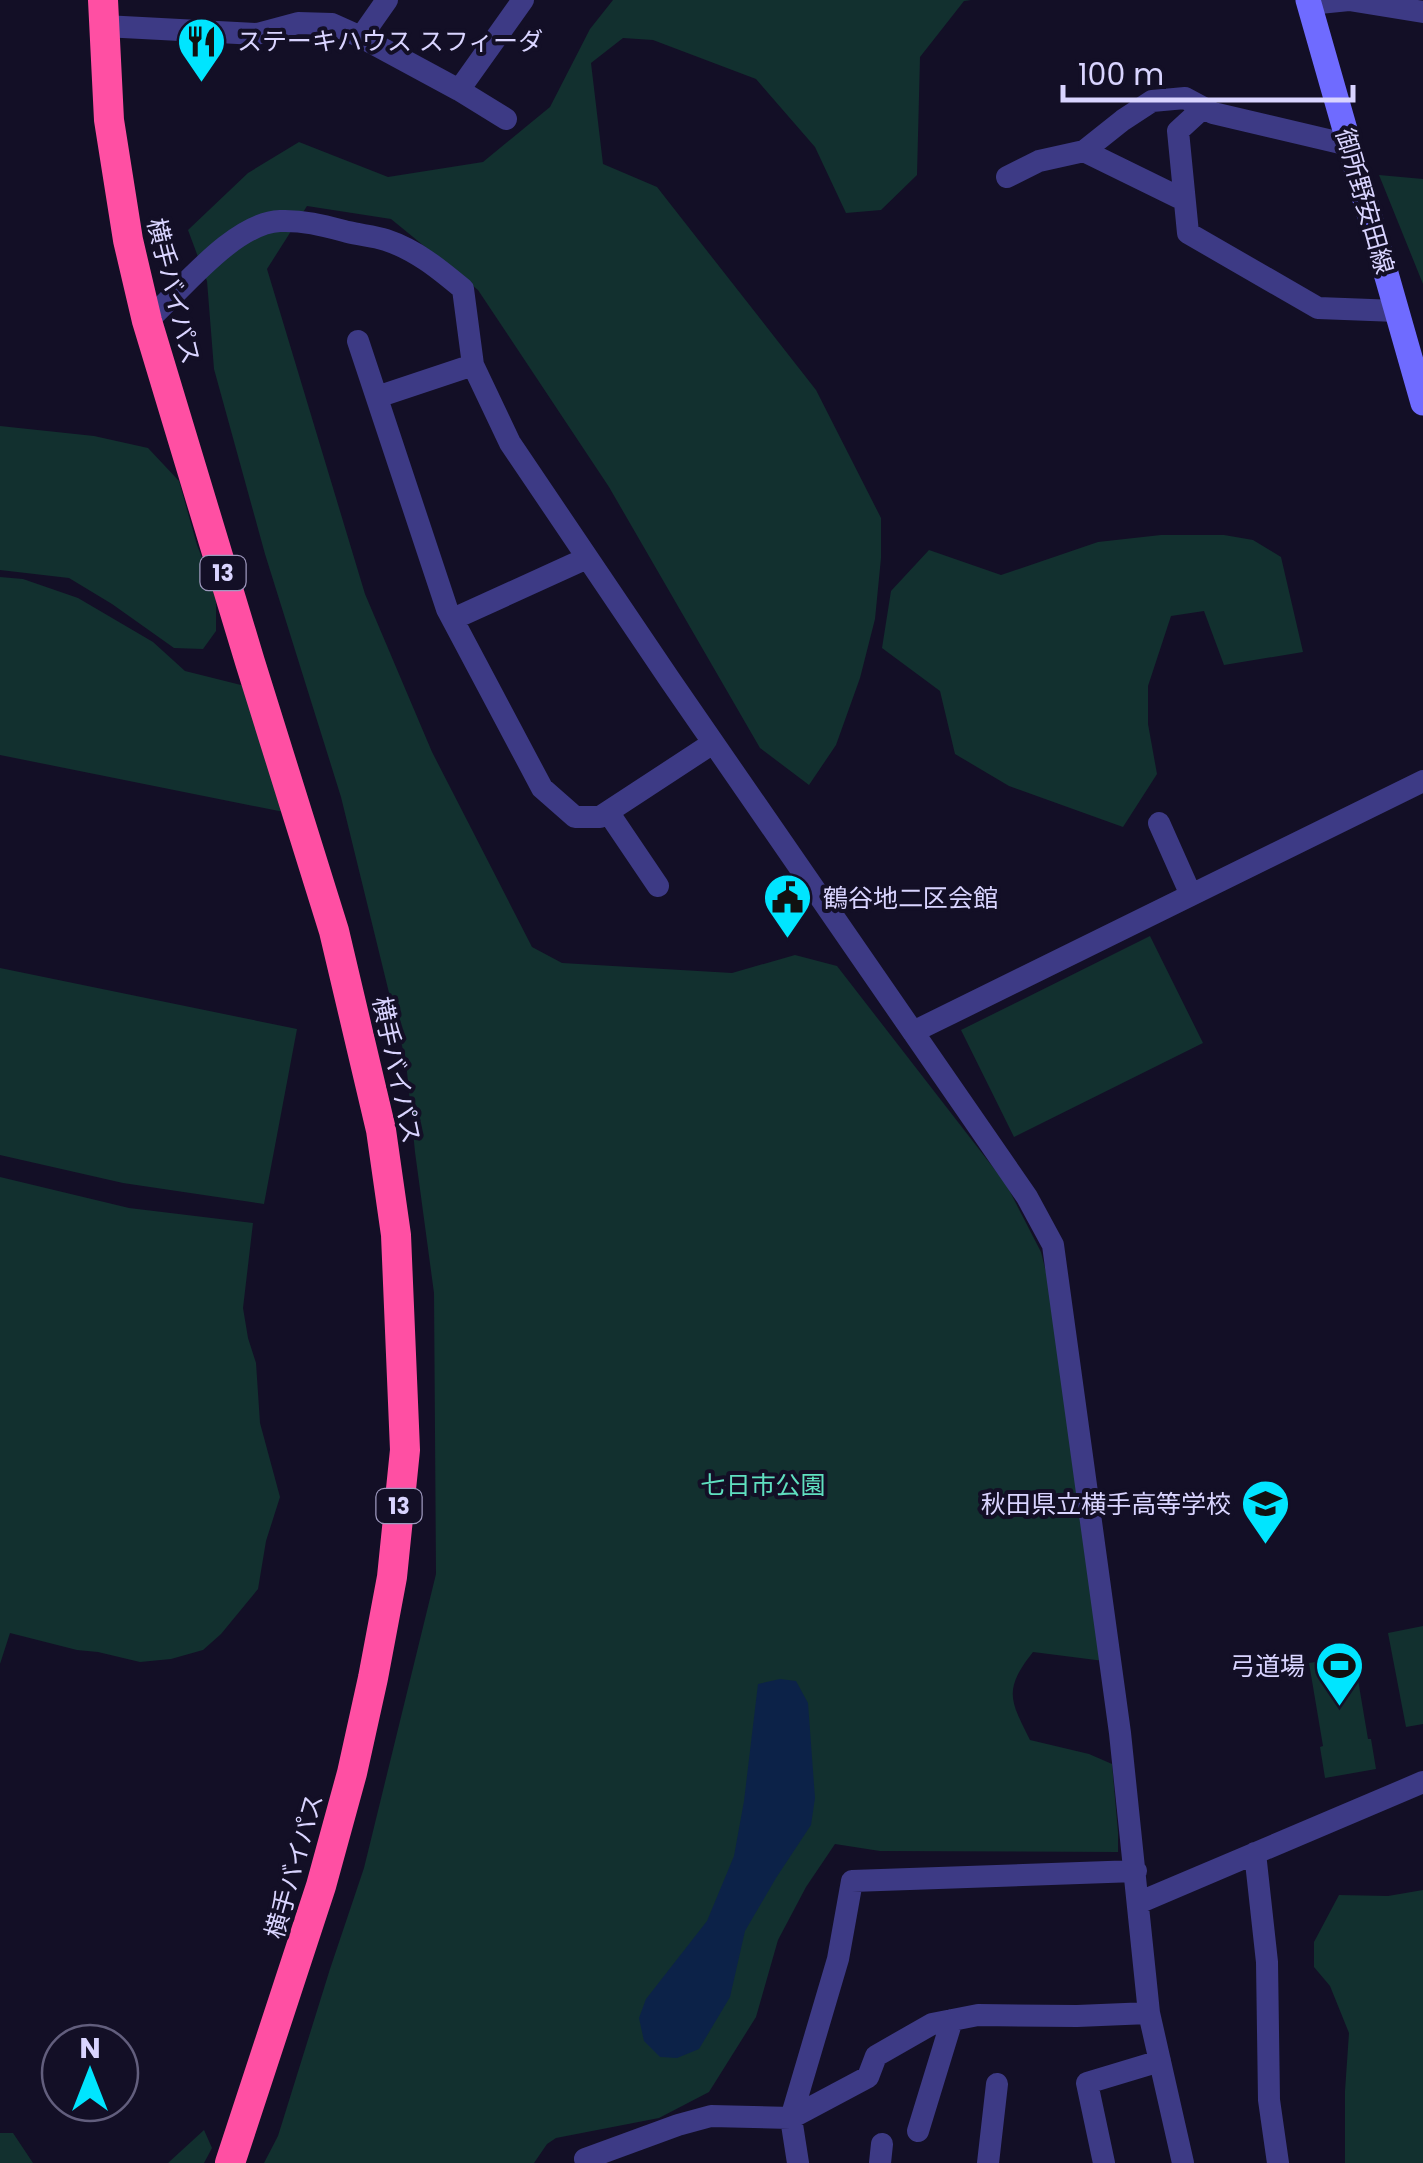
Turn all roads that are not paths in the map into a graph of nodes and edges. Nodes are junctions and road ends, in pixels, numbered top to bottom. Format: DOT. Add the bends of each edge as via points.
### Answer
graph roads {
  1 [pos="388,0"];
  2 [pos="523,0"];
  3 [pos="1309,2"];
  4 [pos="1423,12"];
  5 [pos="104,13"];
  6 [pos="361,37"];
  7 [pos="459,90"];
  8 [pos="1203,108"];
  9 [pos="506,119"];
  10 [pos="1349,145"];
  11 [pos="1084,151"];
  12 [pos="1007,178"];
  13 [pos="1184,200"];
  14 [pos="1396,311"];
  15 [pos="147,320"];
  16 [pos="358,341"];
  17 [pos="473,365"];
  18 [pos="376,398"];
  19 [pos="1423,403"];
  20 [pos="588,558"];
  21 [pos="453,620"];
  22 [pos="713,743"];
  23 [pos="1423,781"];
  24 [pos="608,812"];
  25 [pos="1159,824"];
  26 [pos="658,886"];
  27 [pos="1191,895"];
  28 [pos="913,1032"];
  29 [pos="1423,1782"];
  30 [pos="1255,1853"];
  31 [pos="1136,1871"];
  32 [pos="1138,1903"];
  33 [pos="1149,2013"];
  34 [pos="952,2020"];
  35 [pos="1160,2061"];
  36 [pos="997,2084"];
  37 [pos="791,2118"];
  38 [pos="918,2130"];
  39 [pos="585,2159"];
  40 [pos="230,2163"];
  41 [pos="798,2163"];
  42 [pos="988,2163"];
  43 [pos="1104,2163"];
  44 [pos="1183,2163"];
  45 [pos="1278,2163"];
  1 -- 6 [label="street"];
  2 -- 7 [label="street"];
  3 -- 4 [label="street" via="1349,0"];
  3 -- 10 [label="main road, 御所野安田線"];
  5 -- 6 [label="street" via="257,34 298,23 332,24"];
  5 -- 15 [label="highway, 横手バイパス / 13" via="109,120"];
  6 -- 7 [label="street"];
  7 -- 9 [label="street"];
  8 -- 10 [label="street"];
  8 -- 11 [label="street" via="1185,98 1152,102"];
  8 -- 13 [label="street" via="1178,131"];
  10 -- 14 [label="main road, 御所野安田線"];
  11 -- 12 [label="street" via="1038,161"];
  11 -- 13 [label="street"];
  13 -- 14 [label="street" via="1188,233 1318,308"];
  14 -- 19 [label="main road, 御所野安田線"];
  15 -- 17 [label="street" via="199,267 249,232 276,220 311,222 386,240 430,261 463,289"];
  15 -- 40 [label="highway, 横手バイパス / 13" via="334,930 381,1130 398,1272 404,1450 392,1577 373,1678 321,1886"];
  16 -- 18 [label="street"];
  17 -- 18 [label="street"];
  17 -- 20 [label="street" via="510,443"];
  18 -- 21 [label="street"];
  20 -- 21 [label="street"];
  20 -- 22 [label="street"];
  21 -- 24 [label="street" via="542,788 575,817"];
  22 -- 24 [label="street"];
  22 -- 28 [label="street"];
  23 -- 27 [label="street"];
  24 -- 26 [label="street"];
  25 -- 27 [label="street"];
  27 -- 28 [label="street"];
  28 -- 31 [label="street" via="1027,1197 1052,1245"];
  29 -- 30 [label="street"];
  30 -- 32 [label="street"];
  30 -- 45 [label="street"];
  31 -- 32 [label="street"];
  31 -- 37 [label="street" via="852,1881 838,1960"];
  32 -- 33 [label="street"];
  33 -- 34 [label="street"];
  33 -- 35 [label="street"];
  34 -- 37 [label="street" via="876,2056 868,2077"];
  34 -- 38 [label="street"];
  35 -- 43 [label="street" via="1087,2083"];
  35 -- 44 [label="street"];
  36 -- 42 [label="street"];
  37 -- 39 [label="street" via="711,2116"];
  37 -- 41 [label="street"];
}
